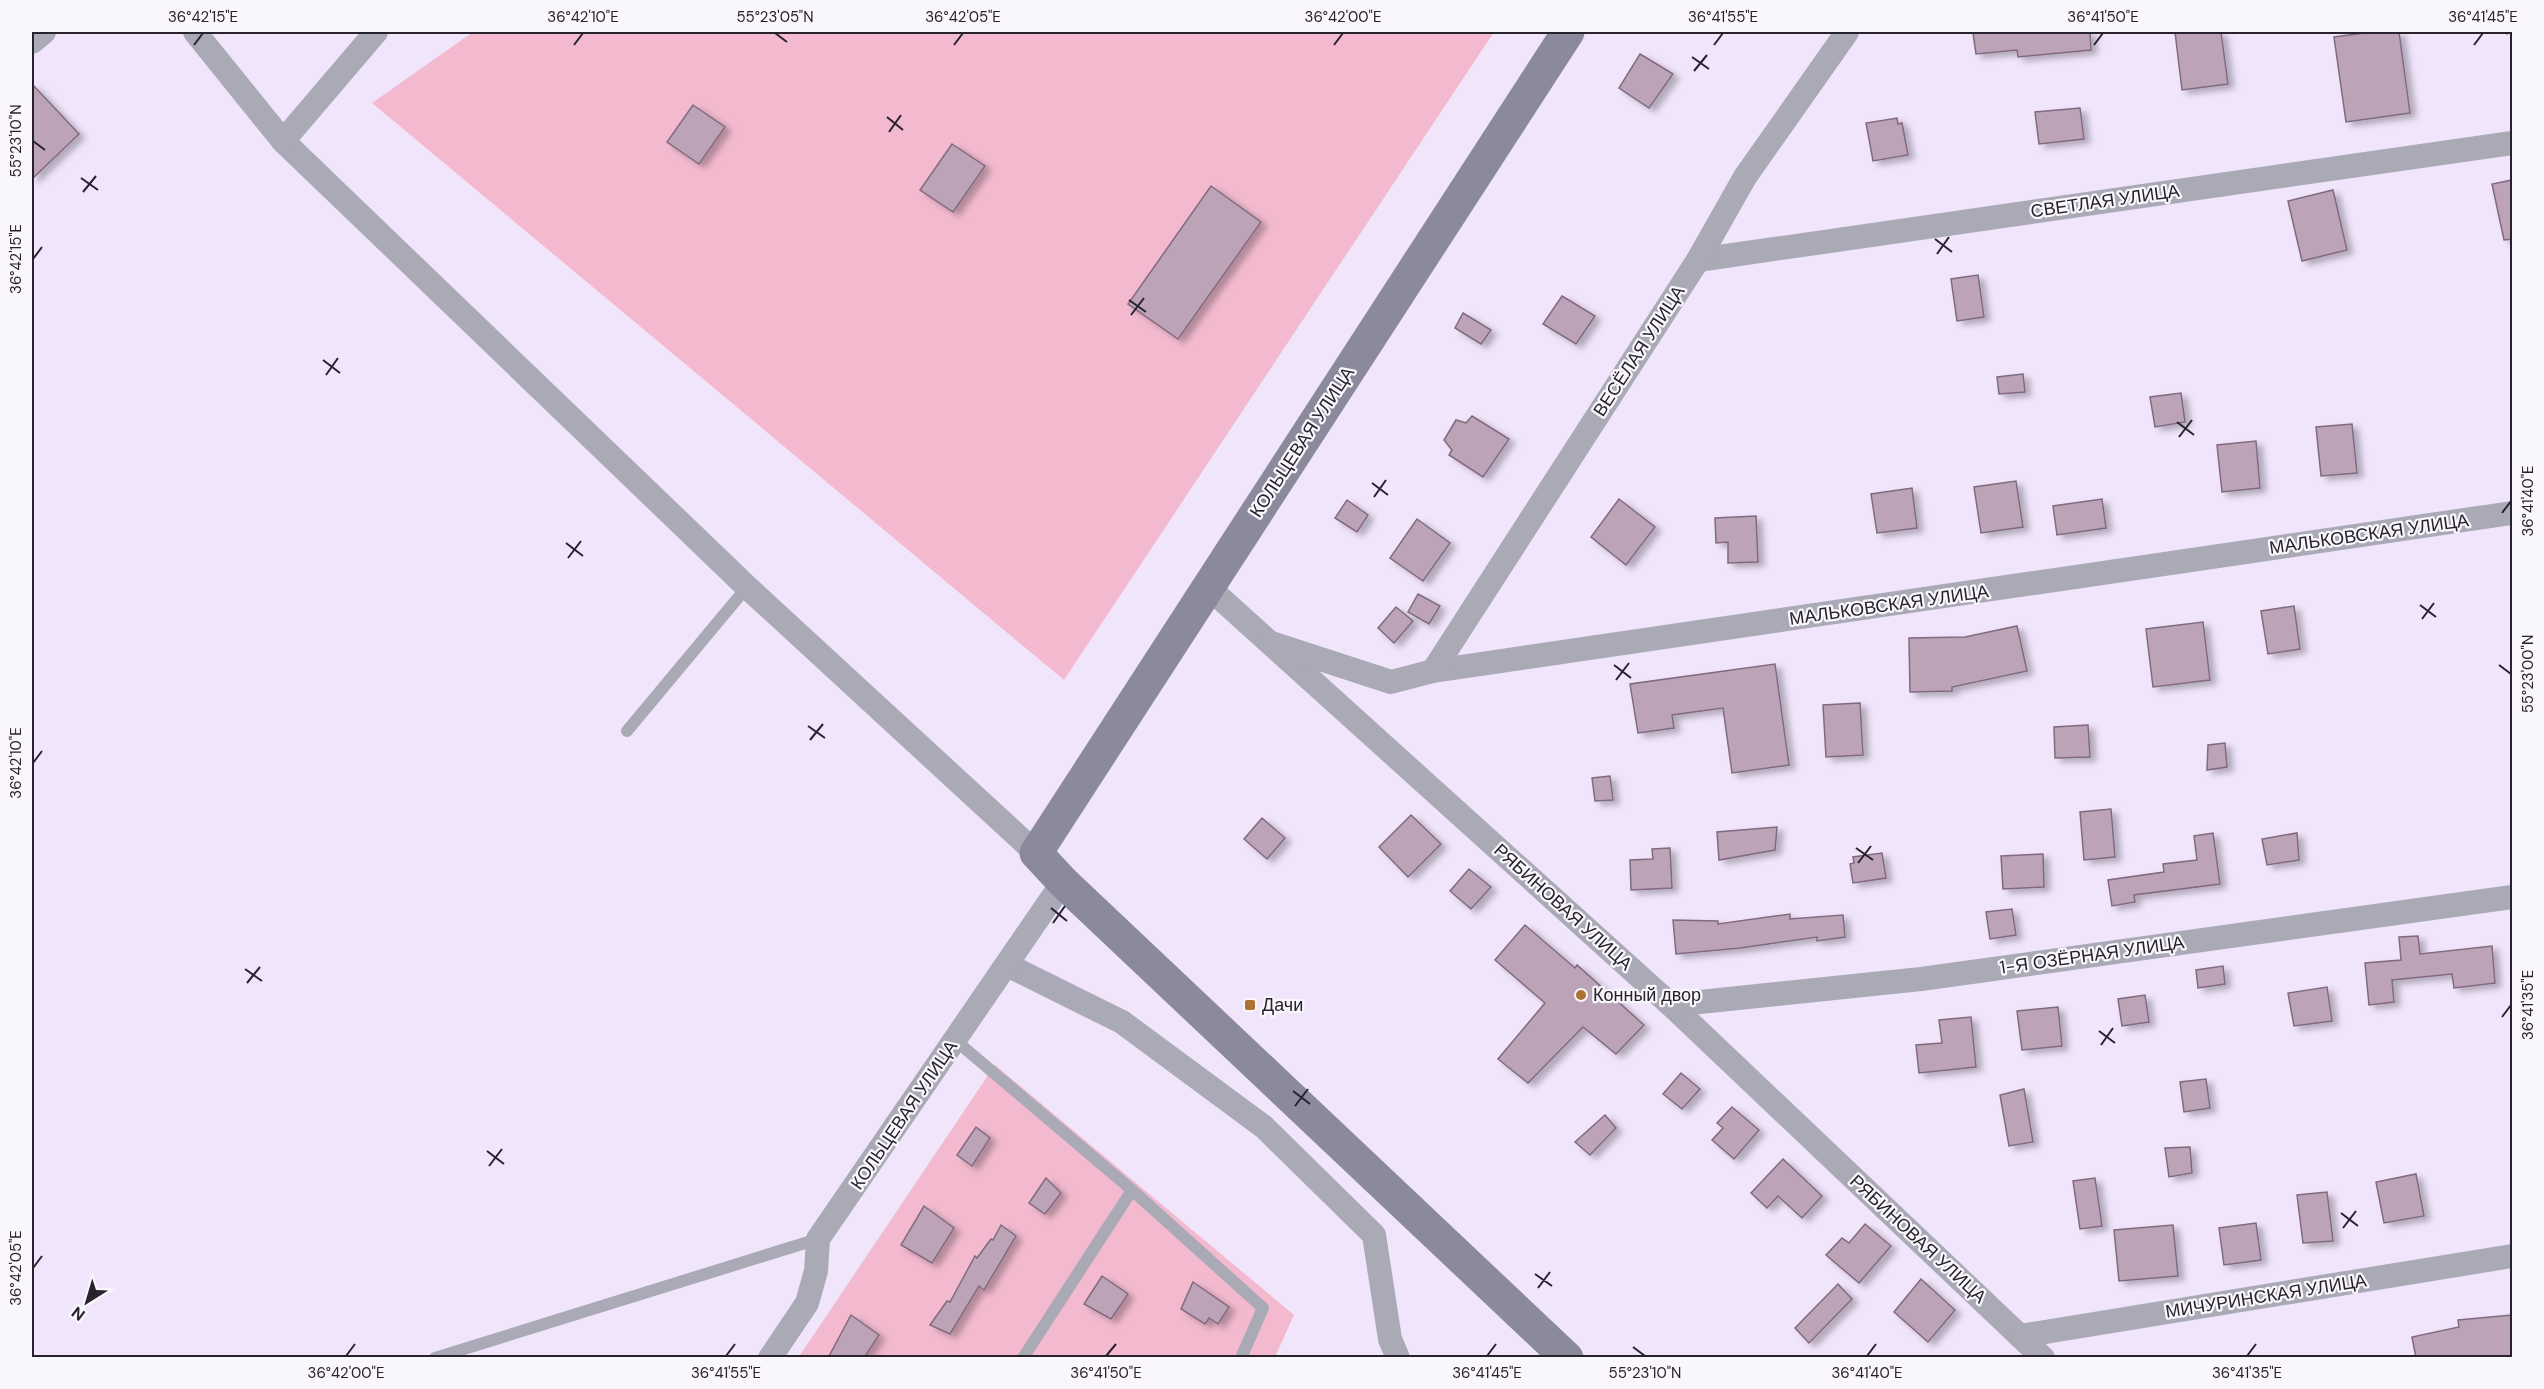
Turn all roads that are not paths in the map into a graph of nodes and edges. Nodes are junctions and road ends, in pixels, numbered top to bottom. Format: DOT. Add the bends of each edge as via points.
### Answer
graph roads {
  1 [pos="44,32"];
  2 [pos="195,32"];
  3 [pos="376,32"];
  4 [pos="1568,32"];
  5 [pos="1847,32"];
  6 [pos="32,42"];
  7 [pos="283,141"];
  8 [pos="2512,143"];
  9 [pos="1698,260"];
  10 [pos="2512,513"];
  11 [pos="747,587"];
  12 [pos="1208,587"];
  13 [pos="1271,643"];
  14 [pos="1433,671"];
  15 [pos="627,730"];
  16 [pos="1036,854"];
  17 [pos="1063,882"];
  18 [pos="2512,897"];
  19 [pos="1007,964"];
  20 [pos="1671,1005"];
  21 [pos="955,1040"];
  22 [pos="1132,1190"];
  23 [pos="818,1239"];
  24 [pos="2512,1256"];
  25 [pos="2020,1336"];
  26 [pos="435,1358"];
  27 [pos="770,1358"];
  28 [pos="1023,1358"];
  29 [pos="1241,1358"];
  30 [pos="1398,1358"];
  31 [pos="1568,1358"];
  32 [pos="2043,1358"];
  1 -- 6 [label="street"];
  2 -- 7 [label="street"];
  3 -- 7 [label="street"];
  4 -- 12 [label="street, КОЛЬЦЕВАЯ УЛИЦА"];
  5 -- 9 [label="street, ВЕСЁЛАЯ УЛИЦА" via="1745,177"];
  7 -- 11 [label="street"];
  8 -- 9 [label="street, СВЕТЛАЯ УЛИЦА"];
  9 -- 14 [label="street, ВЕСЁЛАЯ УЛИЦА"];
  10 -- 14 [label="street, МАЛЬКОВСКАЯ УЛИЦА"];
  11 -- 15 [label="lane"];
  11 -- 16 [label="street"];
  12 -- 13 [label="street, РЯБИНОВАЯ УЛИЦА"];
  12 -- 16 [label="street, КОЛЬЦЕВАЯ УЛИЦА"];
  13 -- 14 [label="street, МАЛЬКОВСКАЯ УЛИЦА" via="1391,682"];
  13 -- 20 [label="street, РЯБИНОВАЯ УЛИЦА"];
  16 -- 17 [label="street"];
  17 -- 19 [label="street, КОЛЬЦЕВАЯ УЛИЦА"];
  17 -- 31 [label="street"];
  18 -- 20 [label="street, 1-Я ОЗЁРНАЯ УЛИЦА" via="1921,979"];
  19 -- 21 [label="street, КОЛЬЦЕВАЯ УЛИЦА"];
  19 -- 30 [label="street" via="1122,1022 1264,1127 1374,1234 1390,1339"];
  20 -- 25 [label="street, РЯБИНОВАЯ УЛИЦА"];
  21 -- 22 [label="lane"];
  21 -- 23 [label="street, КОЛЬЦЕВАЯ УЛИЦА"];
  22 -- 28 [label="lane"];
  22 -- 29 [label="lane" via="1263,1308"];
  23 -- 26 [label="lane"];
  23 -- 27 [label="street" via="816,1270 807,1303"];
  24 -- 25 [label="street, МИЧУРИНСКАЯ УЛИЦА"];
  25 -- 32 [label="street, РЯБИНОВАЯ УЛИЦА"];
}
